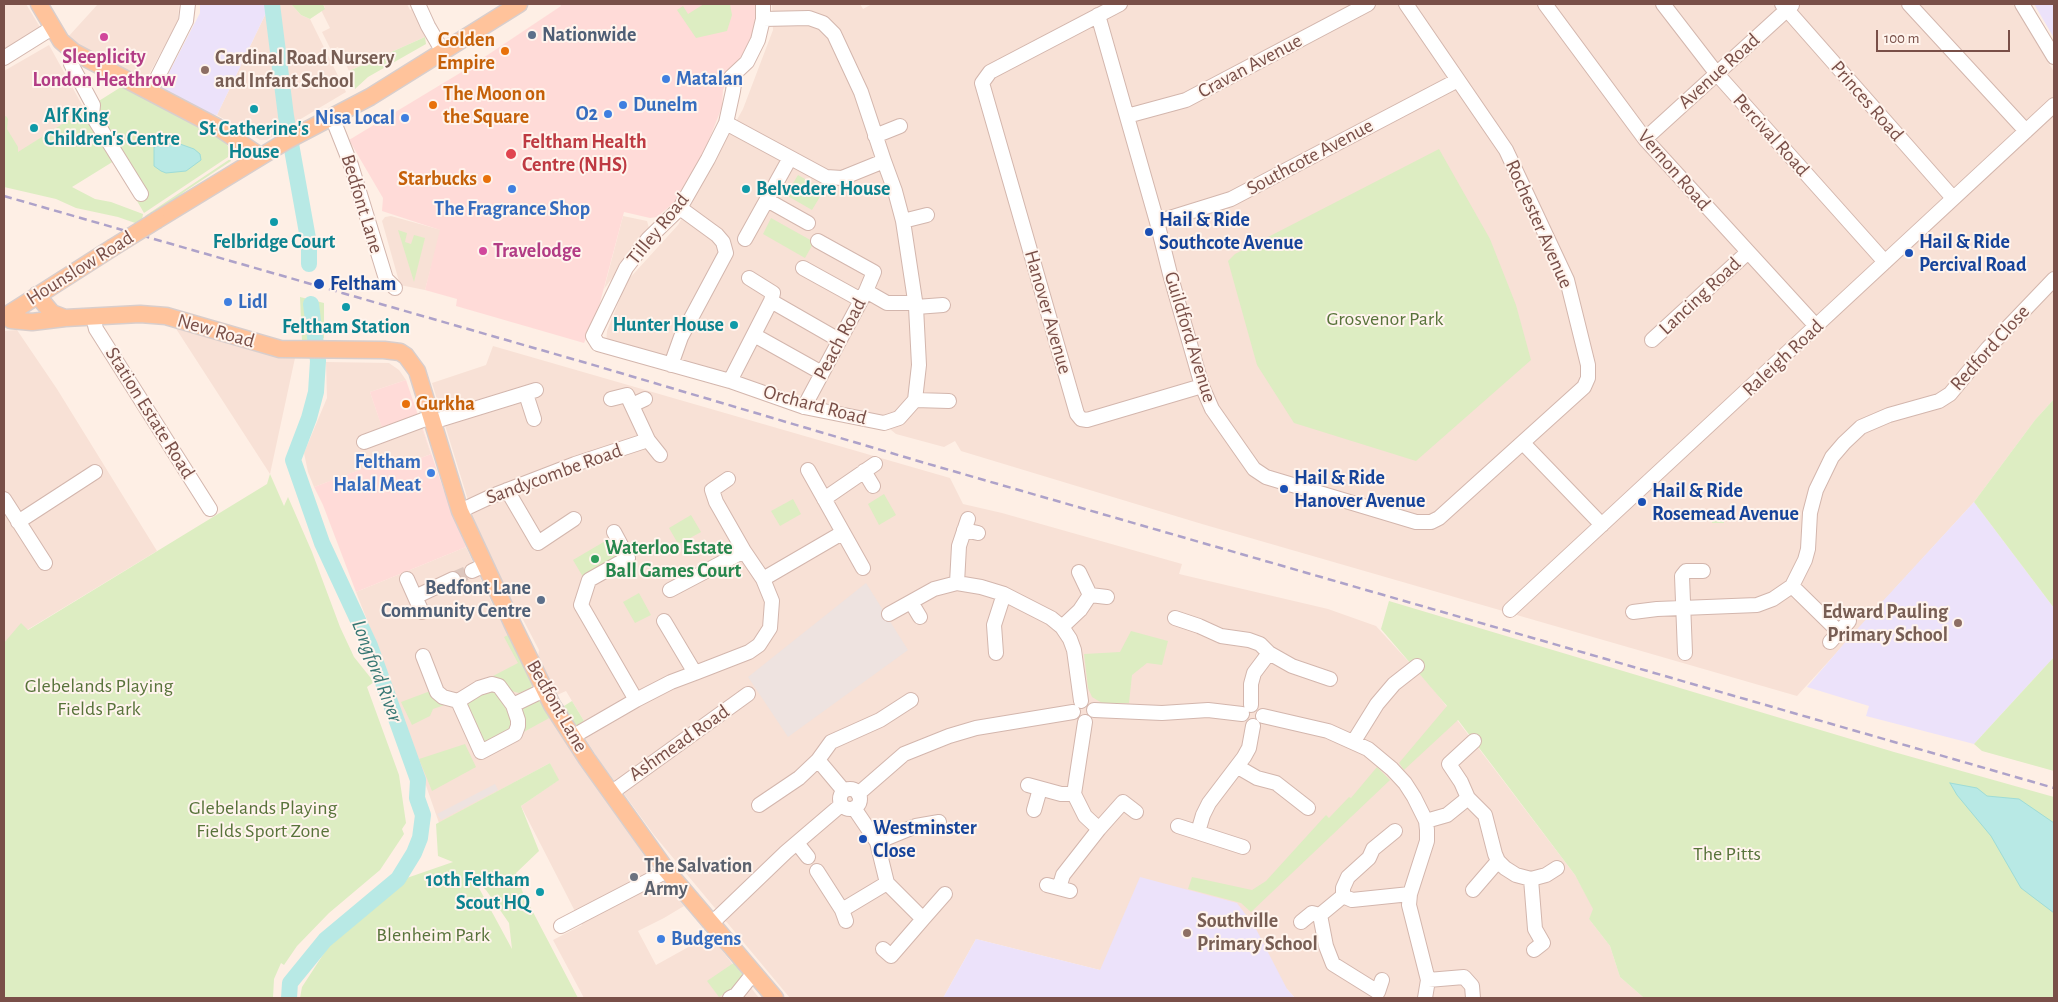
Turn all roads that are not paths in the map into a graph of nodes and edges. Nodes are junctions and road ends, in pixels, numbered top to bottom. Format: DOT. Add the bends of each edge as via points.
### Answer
graph roads {
  1 [pos="39,4"];
  2 [pos="188,4"];
  3 [pos="418,4"];
  4 [pos="519,4"];
  5 [pos="762,4"];
  6 [pos="1120,4"];
  7 [pos="1368,4"];
  8 [pos="1406,4"];
  9 [pos="1545,4"];
  10 [pos="1663,4"];
  11 [pos="1909,4"];
  12 [pos="2022,4"];
  13 [pos="1787,6"];
  14 [pos="1098,15"];
  15 [pos="763,19"];
  16 [pos="52,28"];
  17 [pos="74,52"];
  18 [pos="443,52"];
  19 [pos="2054,57"];
  20 [pos="4,58"];
  21 [pos="1717,74"];
  22 [pos="1458,80"];
  23 [pos="150,92"];
  24 [pos="2054,105"];
  25 [pos="1127,116"];
  26 [pos="332,117"];
  27 [pos="726,123"];
  28 [pos="900,126"];
  29 [pos="2026,130"];
  30 [pos="875,136"];
  31 [pos="1645,139"];
  32 [pos="260,156"];
  33 [pos="790,158"];
  34 [pos="884,161"];
  35 [pos="141,194"];
  36 [pos="1953,198"];
  37 [pos="767,200"];
  38 [pos="680,208"];
  39 [pos="927,215"];
  40 [pos="903,221"];
  41 [pos="1157,222"];
  42 [pos="808,223"];
  43 [pos="745,239"];
  44 [pos="818,241"];
  45 [pos="1748,252"];
  46 [pos="1885,262"];
  47 [pos="803,268"];
  48 [pos="749,278"];
  49 [pos="2054,278"];
  50 [pos="395,288"];
  51 [pos="863,296"];
  52 [pos="31,299"];
  53 [pos="771,301"];
  54 [pos="916,305"];
  55 [pos="943,305"];
  56 [pos="5,316"];
  57 [pos="93,316"];
  58 [pos="65,318"];
  59 [pos="43,322"];
  60 [pos="1816,326"];
  61 [pos="754,335"];
  62 [pos="594,336"];
  63 [pos="840,340"];
  64 [pos="1652,340"];
  65 [pos="671,365"];
  66 [pos="417,371"];
  67 [pos="822,373"];
  68 [pos="730,381"];
  69 [pos="1202,386"];
  70 [pos="611,399"];
  71 [pos="915,400"];
  72 [pos="948,401"];
  73 [pos="804,407"];
  74 [pos="534,419"];
  75 [pos="431,420"];
  76 [pos="648,440"];
  77 [pos="364,442"];
  78 [pos="1522,443"];
  79 [pos="660,455"];
  80 [pos="808,470"];
  81 [pos="95,472"];
  82 [pos="728,479"];
  83 [pos="872,486"];
  84 [pos="507,490"];
  85 [pos="4,499"];
  86 [pos="824,499"];
  87 [pos="210,509"];
  88 [pos="460,511"];
  89 [pos="574,519"];
  90 [pos="13,521"];
  91 [pos="1431,522"];
  92 [pos="1602,525"];
  93 [pos="970,528"];
  94 [pos="614,532"];
  95 [pos="842,533"];
  96 [pos="744,551"];
  97 [pos="45,563"];
  98 [pos="863,568"];
  99 [pos="1703,571"];
  100 [pos="1079,572"];
  101 [pos="407,578"];
  102 [pos="763,579"];
  103 [pos="453,580"];
  104 [pos="957,583"];
  105 [pos="1792,586"];
  106 [pos="670,590"];
  107 [pos="1004,594"];
  108 [pos="1090,595"];
  109 [pos="415,597"];
  110 [pos="1107,597"];
  111 [pos="911,602"];
  112 [pos="1683,608"];
  113 [pos="1510,610"];
  114 [pos="422,612"];
  115 [pos="1633,612"];
  116 [pos="889,614"];
  117 [pos="920,617"];
  118 [pos="1175,619"];
  119 [pos="664,622"];
  120 [pos="1062,627"];
  121 [pos="1839,632"];
  122 [pos="990,647"];
  123 [pos="1270,653"];
  124 [pos="1685,653"];
  125 [pos="422,656"];
  126 [pos="1417,666"];
  127 [pos="695,673"];
  128 [pos="1330,680"];
  129 [pos="544,690"];
  130 [pos="748,694"];
  131 [pos="636,700"];
  132 [pos="911,700"];
  133 [pos="458,701"];
  134 [pos="513,705"];
  135 [pos="1077,706"];
  136 [pos="1247,709"];
  137 [pos="1094,710"];
  138 [pos="1263,716"];
  139 [pos="1085,722"];
  140 [pos="1253,726"];
  141 [pos="572,737"];
  142 [pos="1354,741"];
  143 [pos="1474,741"];
  144 [pos="818,760"];
  145 [pos="1238,767"];
  146 [pos="611,793"];
  147 [pos="1074,794"];
  148 [pos="1468,798"];
  149 [pos="846,801"];
  150 [pos="759,805"];
  151 [pos="1308,808"];
  152 [pos="1034,810"];
  153 [pos="1136,812"];
  154 [pos="1426,821"];
  155 [pos="939,822"];
  156 [pos="1178,826"];
  157 [pos="1099,829"];
  158 [pos="1395,831"];
  159 [pos="1198,832"];
  160 [pos="877,842"];
  161 [pos="797,843"];
  162 [pos="1243,846"];
  163 [pos="808,857"];
  164 [pos="1498,861"];
  165 [pos="1557,868"];
  166 [pos="667,871"];
  167 [pos="817,871"];
  168 [pos="1531,879"];
  169 [pos="887,882"];
  170 [pos="1059,888"];
  171 [pos="1473,891"];
  172 [pos="946,894"];
  173 [pos="1410,894"];
  174 [pos="1343,896"];
  175 [pos="1320,915"];
  176 [pos="923,919"];
  177 [pos="1301,922"];
  178 [pos="712,923"];
  179 [pos="561,926"];
  180 [pos="1543,945"];
  181 [pos="883,949"];
  182 [pos="756,975"];
  183 [pos="1428,980"];
  184 [pos="1379,990"];
  185 [pos="730,998"];
  186 [pos="774,998"];
  187 [pos="1424,998"];
  188 [pos="1473,998"];
  1 -- 16 [label="main road"];
  2 -- 23 [label="street" via="186,21"];
  3 -- 18 [label="street"];
  4 -- 18 [label="main road, Hounslow Road"];
  5 -- 15 [label="street, Tilley Road"];
  6 -- 14 [label="street"];
  7 -- 25 [label="street, Cravan Avenue" via="1186,100"];
  8 -- 22 [label="street, Rochester Avenue"];
  9 -- 31 [label="street, Vernon Road"];
  10 -- 21 [label="street, Percival Road"];
  11 -- 29 [label="street"];
  12 -- 19 [label="street"];
  13 -- 21 [label="street, Avenue Road"];
  13 -- 36 [label="street, Princes Road"];
  14 -- 25 [label="street, Guildford Avenue"];
  14 -- 69 [label="street, Hanover Avenue" via="990,72 982,83 1077,414 1087,420"];
  15 -- 27 [label="street, Tilley Road" via="752,54 731,77 734,84"];
  15 -- 30 [label="street" via="809,18 824,24 834,34 861,92"];
  16 -- 17 [label="main road"];
  16 -- 20 [label="street"];
  17 -- 23 [label="main road"];
  17 -- 35 [label="street" via="72,64 93,105 92,115"];
  18 -- 26 [label="main road, Hounslow Road"];
  21 -- 31 [label="street, Avenue Road"];
  21 -- 46 [label="street, Percival Road"];
  22 -- 41 [label="street, Southcote Avenue" via="1230,199"];
  22 -- 78 [label="street, Rochester Avenue" via="1506,150 1567,280 1588,365 1584,387"];
  23 -- 32 [label="main road" via="229,134"];
  24 -- 29 [label="street, Raleigh Road"];
  25 -- 41 [label="street, Guildford Avenue"];
  26 -- 32 [label="main road, Hounslow Road"];
  26 -- 50 [label="street, Bedfont Lane" via="351,165 386,279"];
  27 -- 33 [label="street"];
  27 -- 38 [label="street, Tilley Road"];
  28 -- 30 [label="street"];
  29 -- 36 [label="street, Raleigh Road"];
  30 -- 34 [label="street"];
  31 -- 45 [label="street, Vernon Road"];
  32 -- 52 [label="main road, Hounslow Road, bridge"];
  33 -- 34 [label="street" via="819,174 837,179"];
  33 -- 37 [label="street"];
  34 -- 40 [label="street"];
  36 -- 46 [label="street, Raleigh Road"];
  37 -- 42 [label="street"];
  37 -- 43 [label="street"];
  38 -- 62 [label="street, Tilley Road" via="648,239 626,268"];
  38 -- 65 [label="street" via="717,236 726,253 681,337"];
  39 -- 40 [label="street"];
  40 -- 54 [label="street"];
  41 -- 69 [label="street, Guildford Avenue"];
  44 -- 51 [label="street" via="874,272"];
  45 -- 60 [label="street, Vernon Road"];
  45 -- 64 [label="street, Lancing Road"];
  46 -- 60 [label="street, Raleigh Road"];
  47 -- 51 [label="street"];
  48 -- 53 [label="street" via="773,292"];
  49 -- 105 [label="street, Redford Close" via="1950,394 1939,401 1900,411 1862,427 1844,442 1832,457 1816,490 1810,513 1808,549"];
  51 -- 54 [label="street, Peach Road" via="887,303"];
  51 -- 63 [label="street, Peach Road"];
  52 -- 56 [label="main road, Hounslow Road"];
  52 -- 58 [label="main road"];
  52 -- 59 [label="main road" via="37,318"];
  53 -- 61 [label="street"];
  53 -- 63 [label="street"];
  54 -- 55 [label="street, Peach Road"];
  54 -- 71 [label="street" via="919,365"];
  56 -- 59 [label="main road, New Road" via="13,321"];
  57 -- 58 [label="main road, New Road"];
  57 -- 66 [label="main road, New Road" via="166,316 276,348 396,351 410,360"];
  57 -- 87 [label="street, Station Estate Road" via="96,329"];
  58 -- 59 [label="main road, New Road"];
  60 -- 92 [label="street, Raleigh Road"];
  61 -- 67 [label="street"];
  61 -- 68 [label="street"];
  62 -- 65 [label="street, Orchard Road" via="603,347"];
  63 -- 67 [label="street, Peach Road"];
  65 -- 68 [label="street, Orchard Road"];
  66 -- 75 [label="main road, Bedfont Lane"];
  67 -- 73 [label="street, Peach Road"];
  68 -- 73 [label="street, Orchard Road"];
  69 -- 91 [label="street, Guildford Avenue" via="1212,409 1254,469 1266,477 1416,522"];
  70 -- 76 [label="street, Sandycombe Road" via="627,396 639,402"];
  71 -- 72 [label="street"];
  71 -- 73 [label="street, Orchard Road" via="898,418 884,423"];
  74 -- 75 [label="street" via="531,392"];
  75 -- 77 [label="street"];
  75 -- 88 [label="main road, Bedfont Lane"];
  76 -- 79 [label="street, Sandycombe Road"];
  76 -- 84 [label="street, Sandycombe Road"];
  78 -- 91 [label="street, Rochester Avenue"];
  78 -- 92 [label="street"];
  80 -- 86 [label="street"];
  81 -- 90 [label="street"];
  82 -- 96 [label="street" via="712,490"];
  83 -- 86 [label="street" via="870,468"];
  84 -- 88 [label="street, Sandycombe Road"];
  84 -- 89 [label="street" via="538,543"];
  85 -- 90 [label="street"];
  86 -- 95 [label="street"];
  88 -- 129 [label="main road, Bedfont Lane" via="478,568"];
  90 -- 97 [label="street"];
  92 -- 113 [label="street, Raleigh Road"];
  93 -- 104 [label="street" via="959,546"];
  94 -- 131 [label="street" via="628,558 589,580 581,605"];
  95 -- 98 [label="street"];
  95 -- 102 [label="street"];
  96 -- 102 [label="street"];
  96 -- 106 [label="street"];
  99 -- 112 [label="street" via="1686,571 1682,576"];
  100 -- 108 [label="street"];
  101 -- 109 [label="street"];
  102 -- 127 [label="street" via="772,601 770,628 759,645"];
  103 -- 109 [label="street"];
  104 -- 107 [label="street"];
  104 -- 111 [label="street" via="934,589"];
  105 -- 112 [label="street" via="1757,605"];
  105 -- 121 [label="street"];
  107 -- 120 [label="street"];
  107 -- 122 [label="street"];
  108 -- 110 [label="street"];
  108 -- 120 [label="street"];
  109 -- 114 [label="street"];
  111 -- 116 [label="street"];
  111 -- 117 [label="street"];
  112 -- 115 [label="street"];
  112 -- 124 [label="street"];
  118 -- 123 [label="street" via="1221,636 1249,640"];
  119 -- 127 [label="street"];
  120 -- 135 [label="street" via="1074,650"];
  123 -- 128 [label="street" via="1292,666 1317,669"];
  123 -- 136 [label="street" via="1254,673"];
  125 -- 133 [label="street" via="437,692"];
  126 -- 142 [label="street" via="1394,684 1377,704"];
  127 -- 131 [label="street"];
  129 -- 134 [label="street"];
  129 -- 141 [label="main road, Bedfont Lane"];
  130 -- 146 [label="street, Ashmead Road"];
  131 -- 141 [label="street"];
  132 -- 144 [label="street" via="880,720 831,742"];
  133 -- 134 [label="street" via="492,684 502,688"];
  133 -- 134 [label="street" via="481,752 516,734 518,726"];
  135 -- 137 [label="street" via="1090,703"];
  135 -- 139 [label="street" via="1076,718"];
  135 -- 149 [label="street" via="976,728 904,754 858,794 859,801"];
  136 -- 137 [label="street"];
  136 -- 138 [label="street" via="1260,708"];
  136 -- 140 [label="street" via="1244,722"];
  137 -- 139 [label="street" via="1092,717"];
  138 -- 140 [label="street" via="1261,723"];
  138 -- 142 [label="street" via="1328,731"];
  139 -- 147 [label="street"];
  140 -- 145 [label="street" via="1250,748"];
  141 -- 146 [label="main road, Bedfont Lane"];
  142 -- 154 [label="street" via="1368,749 1405,783"];
  143 -- 148 [label="street" via="1446,767 1461,782"];
  144 -- 149 [label="street"];
  144 -- 150 [label="street" via="799,778"];
  145 -- 151 [label="street" via="1257,778 1276,783"];
  145 -- 159 [label="street" via="1209,803"];
  146 -- 166 [label="main road, Bedfont Lane"];
  147 -- 152 [label="street" via="1034,787"];
  147 -- 157 [label="street" via="1085,816"];
  148 -- 154 [label="street" via="1447,815"];
  148 -- 164 [label="street" via="1484,815"];
  149 -- 160 [label="street"];
  149 -- 161 [label="street"];
  153 -- 157 [label="street" via="1125,800"];
  154 -- 173 [label="street" via="1428,841"];
  155 -- 160 [label="street" via="916,826"];
  156 -- 159 [label="street"];
  157 -- 170 [label="street" via="1063,874"];
  158 -- 174 [label="street" via="1373,849 1369,858 1348,877"];
  159 -- 162 [label="street"];
  160 -- 169 [label="street"];
  161 -- 163 [label="street"];
  161 -- 178 [label="street"];
  164 -- 168 [label="street" via="1516,875"];
  164 -- 171 [label="street"];
  165 -- 168 [label="street"];
  166 -- 178 [label="main road, Bedfont Lane"];
  166 -- 179 [label="street"];
  167 -- 169 [label="street" via="844,916"];
  168 -- 180 [label="street" via="1535,929"];
  169 -- 176 [label="street"];
  172 -- 176 [label="street"];
  173 -- 174 [label="street" via="1366,900"];
  173 -- 183 [label="street" via="1409,905"];
  174 -- 175 [label="street"];
  175 -- 177 [label="street" via="1312,913"];
  175 -- 184 [label="street" via="1333,964"];
  176 -- 181 [label="street" via="892,956"];
  178 -- 182 [label="main road, Bedfont Lane"];
  182 -- 185 [label="street"];
  182 -- 186 [label="main road, Bedfont Lane"];
  183 -- 187 [label="street"];
  183 -- 188 [label="street" via="1464,977 1472,986"];
}
